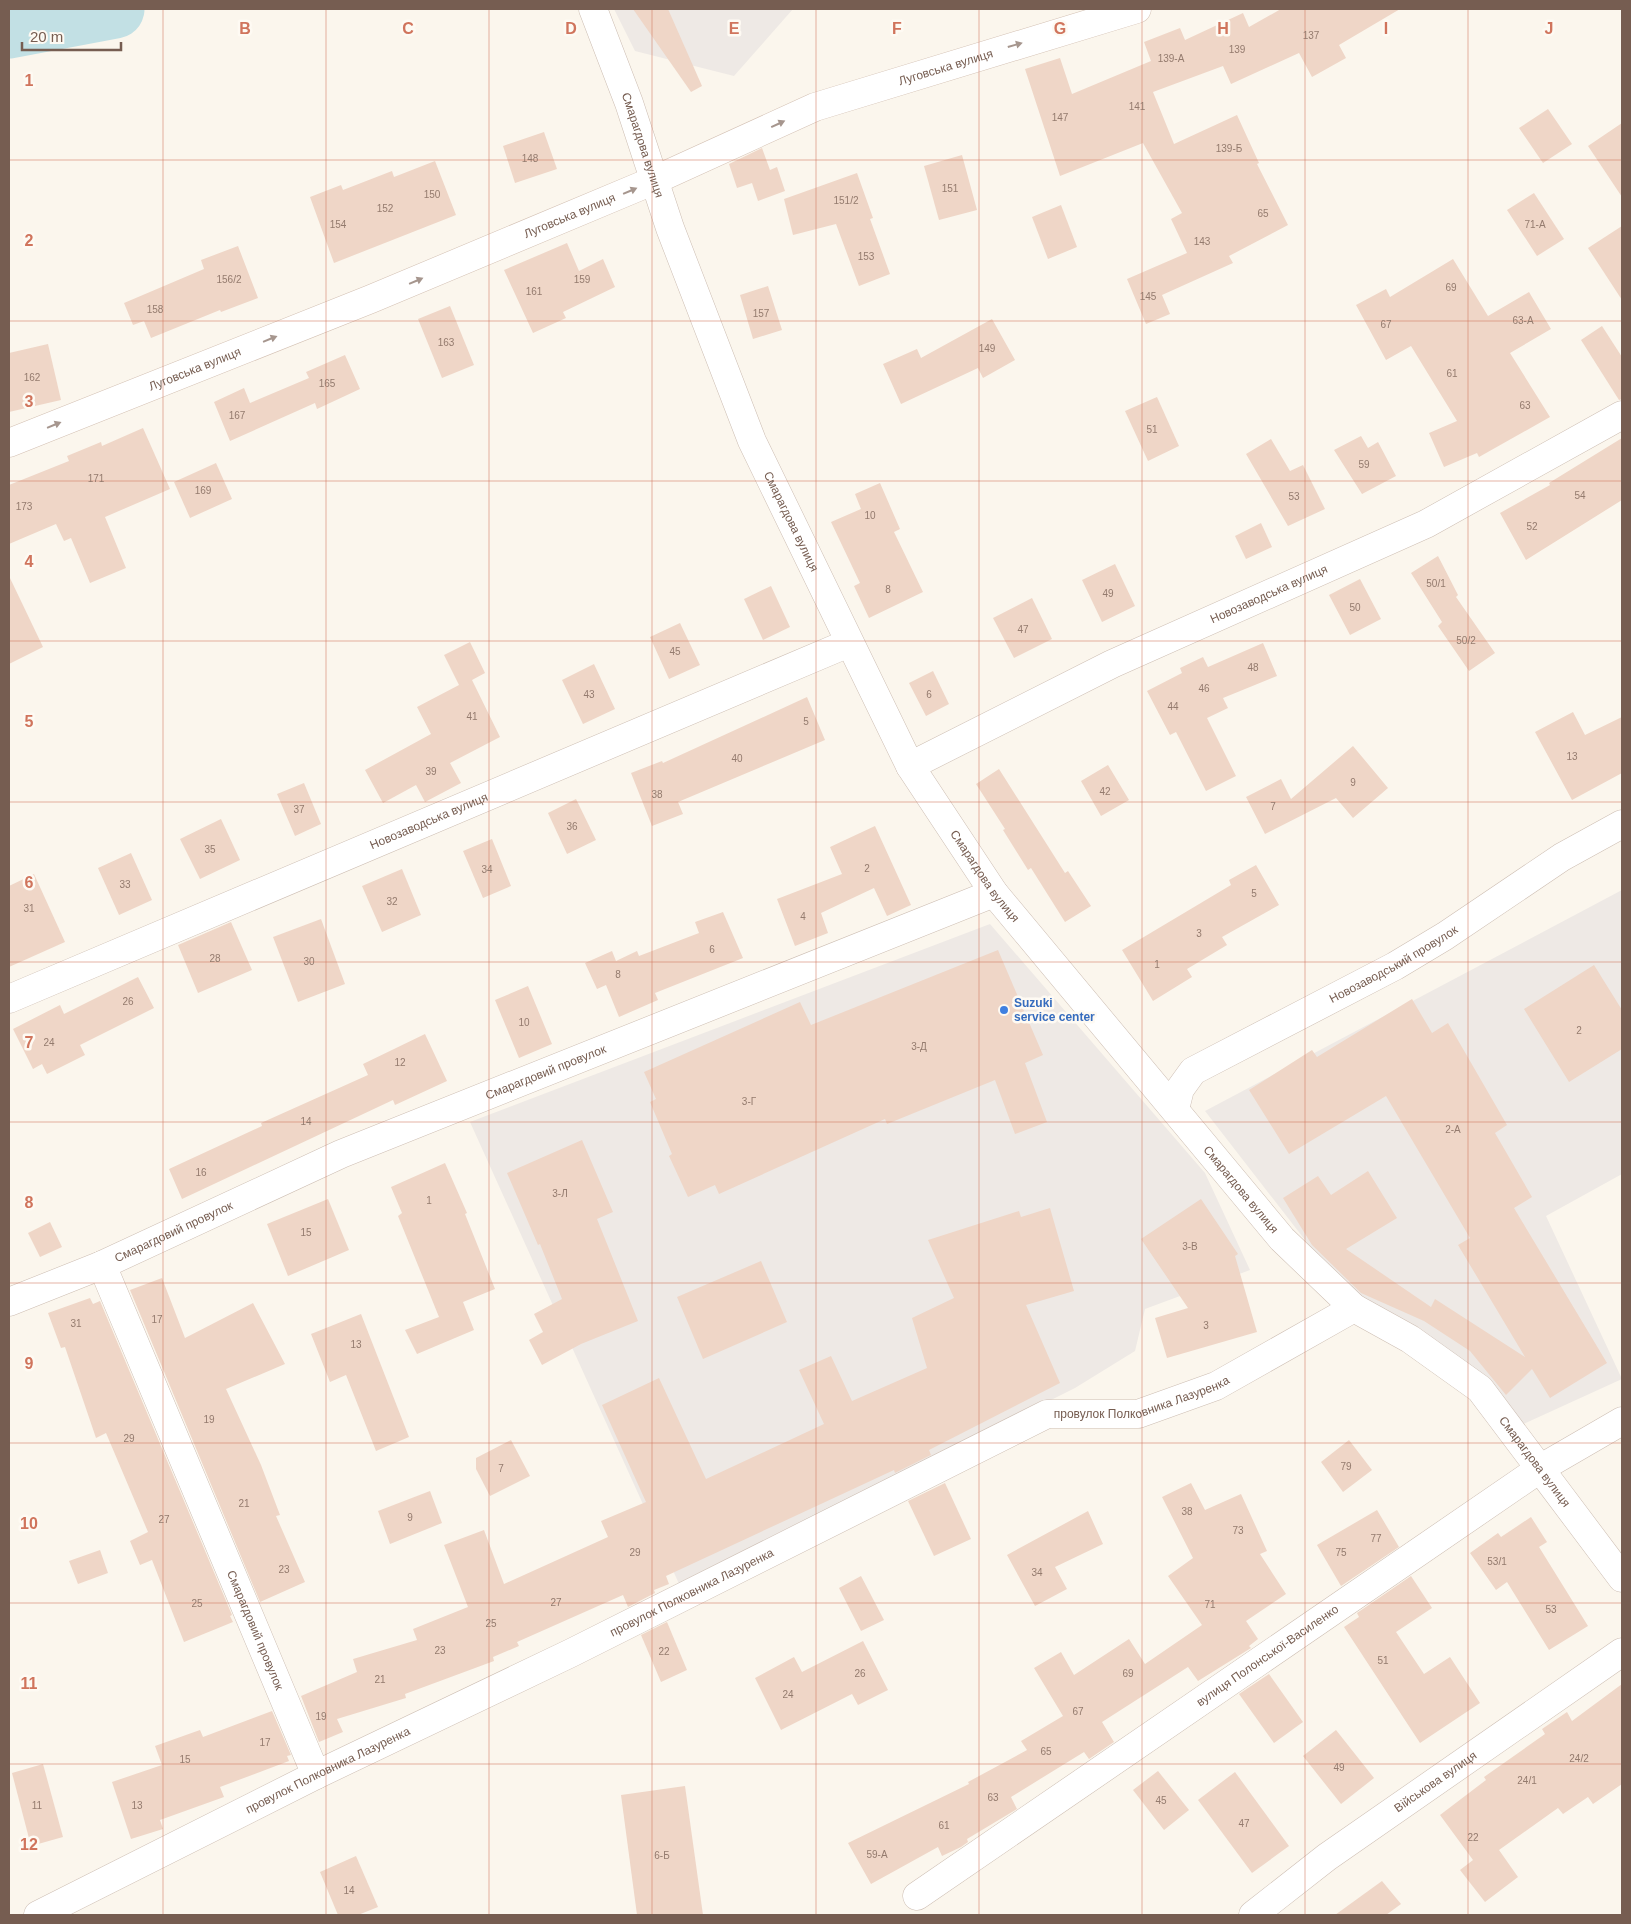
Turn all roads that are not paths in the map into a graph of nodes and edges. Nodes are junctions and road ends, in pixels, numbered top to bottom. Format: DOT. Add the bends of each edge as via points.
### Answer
graph roads {
  1 [pos="593,9"];
  2 [pos="1137,9"];
  3 [pos="655,180"];
  4 [pos="1622,415"];
  5 [pos="9,443"];
  6 [pos="849,643"];
  7 [pos="910,766"];
  8 [pos="1622,824"];
  9 [pos="994,893"];
  10 [pos="9,999"];
  11 [pos="1175,1109"];
  12 [pos="102,1265"];
  13 [pos="9,1302"];
  14 [pos="1354,1308"];
  15 [pos="1622,1421"];
  16 [pos="1541,1468"];
  17 [pos="1622,1578"];
  18 [pos="1622,1652"];
  19 [pos="316,1775"];
  20 [pos="917,1896"];
  21 [pos="38,1915"];
  22 [pos="1253,1915"];
  1 -- 3 [label="street, Смарагдова вулиця" via="630,103"];
  3 -- 2 [label="street, Луговська вулиця, one-way" via="815,107"];
  5 -- 3 [label="street, Луговська вулиця, one-way" via="371,299"];
  3 -- 6 [label="street, Смарагдова вулиця" via="670,228 752,441"];
  4 -- 7 [label="street, Новозаводська вулиця" via="1426,524 1112,664"];
  6 -- 7 [label="street, Смарагдова вулиця"];
  6 -- 10 [label="street, Новозаводська вулиця"];
  7 -- 9 [label="street, Смарагдова вулиця"];
  8 -- 11 [label="street, Новозаводський провулок" via="1562,857 1395,966 1193,1071 1180,1089"];
  9 -- 11 [label="street, Смарагдова вулиця"];
  9 -- 12 [label="street, Смарагдовий провулок" via="341,1154"];
  11 -- 14 [label="street, Смарагдова вулиця" via="1282,1239"];
  12 -- 13 [label="street, Смарагдовий провулок"];
  12 -- 19 [label="street, Смарагдовий провулок"];
  14 -- 16 [label="street, Смарагдова вулиця" via="1410,1339 1480,1389"];
  14 -- 19 [label="street, провулок Полковника Лазуренка" via="1208,1390 1138,1414 1047,1414 571,1653"];
  15 -- 16 [label="street, вулиця Полонської-Василенко"];
  16 -- 17 [label="street, Смарагдова вулиця"];
  16 -- 20 [label="street, вулиця Полонської-Василенко"];
  18 -- 22 [label="street, Військова вулиця" via="1327,1857"];
  19 -- 21 [label="street, провулок Полковника Лазуренка"];
}
